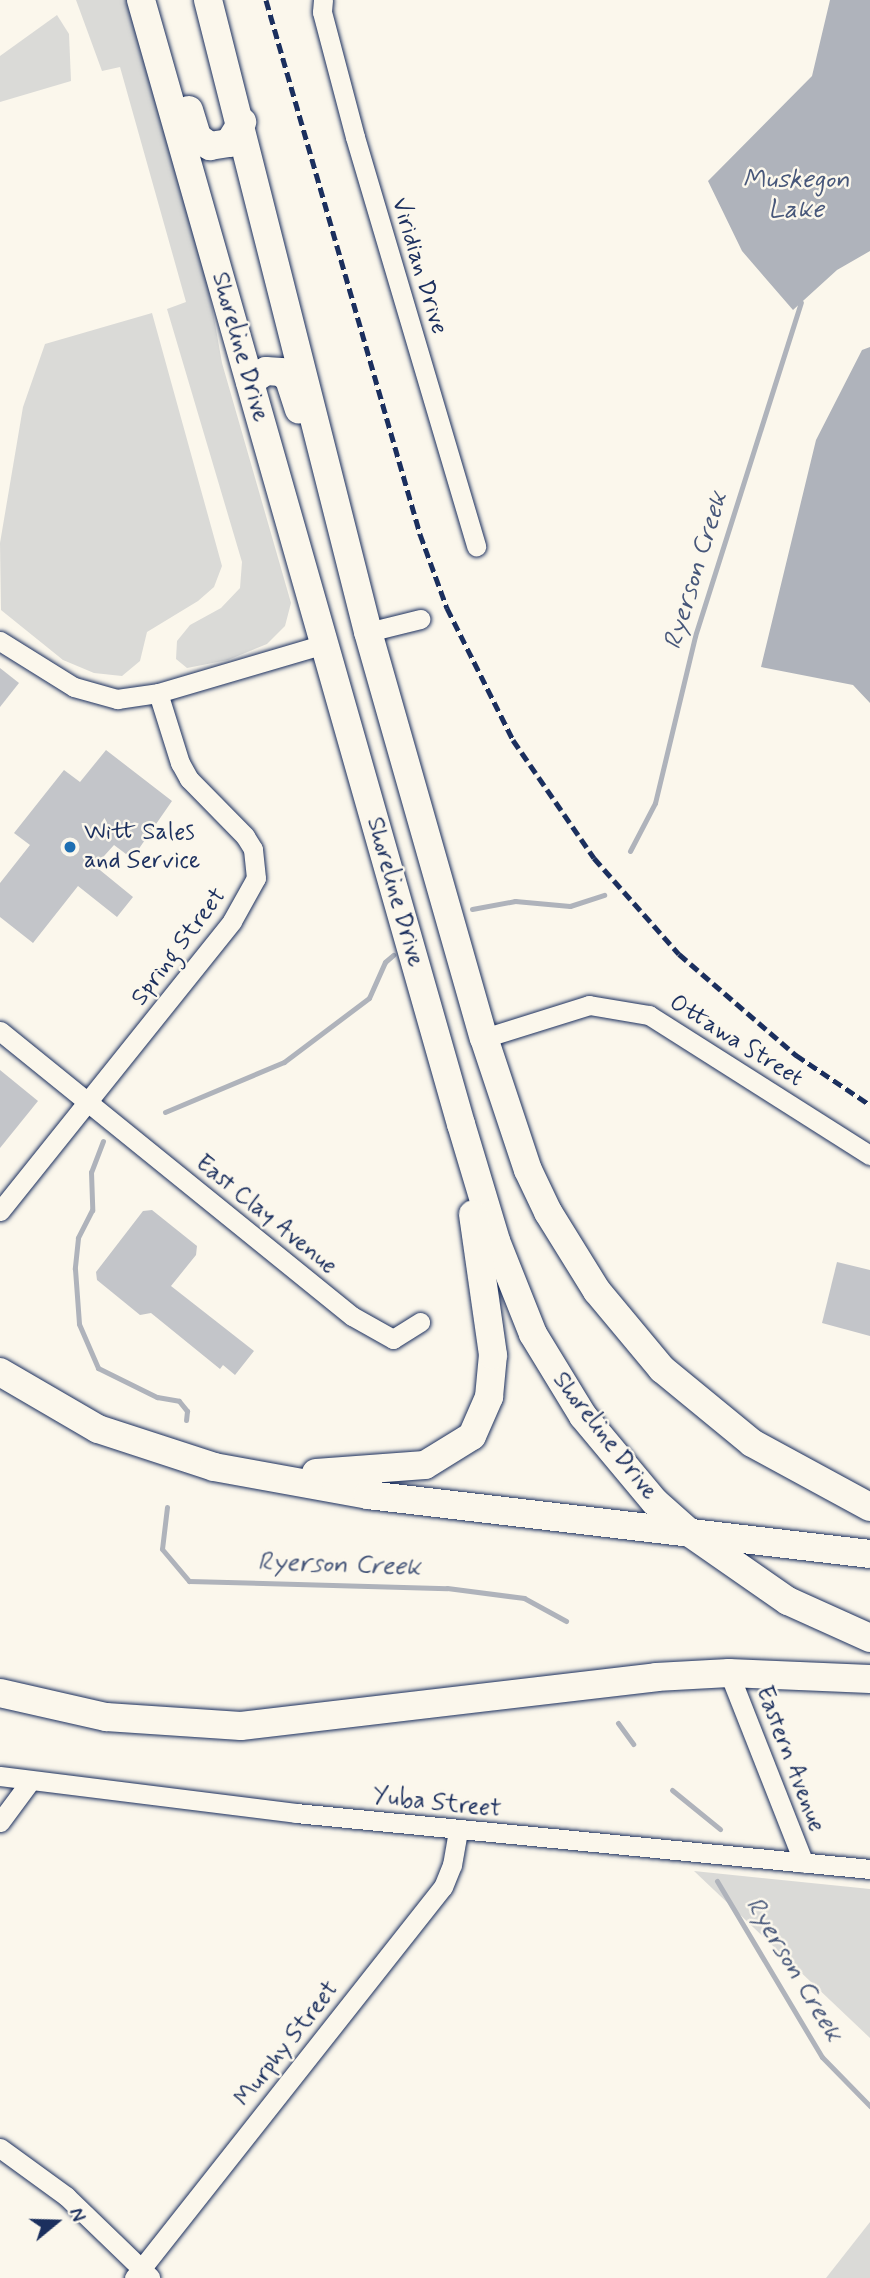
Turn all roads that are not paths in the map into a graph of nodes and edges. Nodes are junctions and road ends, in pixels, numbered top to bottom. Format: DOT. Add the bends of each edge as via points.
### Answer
graph roads {
  1 [pos="141,0"];
  2 [pos="156,0"];
  3 [pos="208,0"];
  4 [pos="323,0"];
  5 [pos="242,122"];
  6 [pos="250,382"];
  7 [pos="476,546"];
  8 [pos="420,620"];
  9 [pos="368,632"];
  10 [pos="0,641"];
  11 [pos="324,644"];
  12 [pos="158,693"];
  13 [pos="357,758"];
  14 [pos="0,1031"];
  15 [pos="484,1038"];
  16 [pos="89,1101"];
  17 [pos="461,1124"];
  18 [pos="870,1155"];
  19 [pos="0,1211"];
  20 [pos="420,1322"];
  21 [pos="0,1372"];
  22 [pos="262,1476"];
  23 [pos="870,1507"];
  24 [pos="690,1533"];
  25 [pos="870,1555"];
  26 [pos="870,1638"];
  27 [pos="729,1672"];
  28 [pos="870,1679"];
  29 [pos="0,1693"];
  30 [pos="0,1776"];
  31 [pos="29,1783"];
  32 [pos="0,1822"];
  33 [pos="458,1830"];
  34 [pos="804,1863"];
  35 [pos="870,1869"];
  36 [pos="0,2148"];
  37 [pos="142,2275"];
  1 -- 6 [label="highway, Shoreline Drive"];
  2 -- 5 [label="highway" via="197,137 203,144 221,146 229,143"];
  3 -- 5 [label="highway, Shoreline Drive"];
  4 -- 7 [label="street, Viridian Drive" via="322,12 355,137"];
  5 -- 9 [label="highway, Shoreline Drive"];
  6 -- 9 [label="highway" via="274,370 289,379 323,507"];
  6 -- 11 [label="highway, Shoreline Drive"];
  8 -- 9 [label="street"];
  9 -- 15 [label="highway, Shoreline Drive"];
  10 -- 12 [label="street" via="45,671 99,695 117,699"];
  11 -- 12 [label="street"];
  11 -- 13 [label="highway, Shoreline Drive"];
  12 -- 16 [label="street, Spring Street" via="180,763 253,849 256,878 232,921"];
  13 -- 15 [label="highway" via="390,823 454,1043 460,1050 474,1052"];
  13 -- 17 [label="highway, Shoreline Drive"];
  14 -- 16 [label="street"];
  15 -- 18 [label="street, Ottawa Street" via="589,1005 649,1015"];
  15 -- 23 [label="highway, Shoreline Drive" via="512,1126 548,1212 626,1328 662,1369 720,1419 793,1469"];
  16 -- 19 [label="street, Spring Street"];
  16 -- 20 [label="street, East Clay Avenue" via="352,1316 393,1339"];
  17 -- 22 [label="highway" via="493,1354 489,1397 472,1436 425,1465"];
  17 -- 24 [label="highway, Shoreline Drive" via="513,1287 554,1373 620,1463"];
  21 -- 22 [label="highway" via="61,1411 133,1443"];
  22 -- 24 [label="highway" via="368,1495"];
  24 -- 25 [label="highway"];
  24 -- 26 [label="highway, Shoreline Drive" via="788,1601"];
  27 -- 28 [label="highway"];
  27 -- 29 [label="highway" via="597,1682 241,1726 106,1717"];
  27 -- 34 [label="street, Eastern Avenue"];
  30 -- 31 [label="street, Yuba Street"];
  31 -- 32 [label="street"];
  31 -- 33 [label="street, Yuba Street"];
  33 -- 34 [label="street, Yuba Street"];
  33 -- 37 [label="street, Murphy Street" via="443,1887"];
  34 -- 35 [label="street, Yuba Street"];
  36 -- 37 [label="street" via="66,2196"];
}
